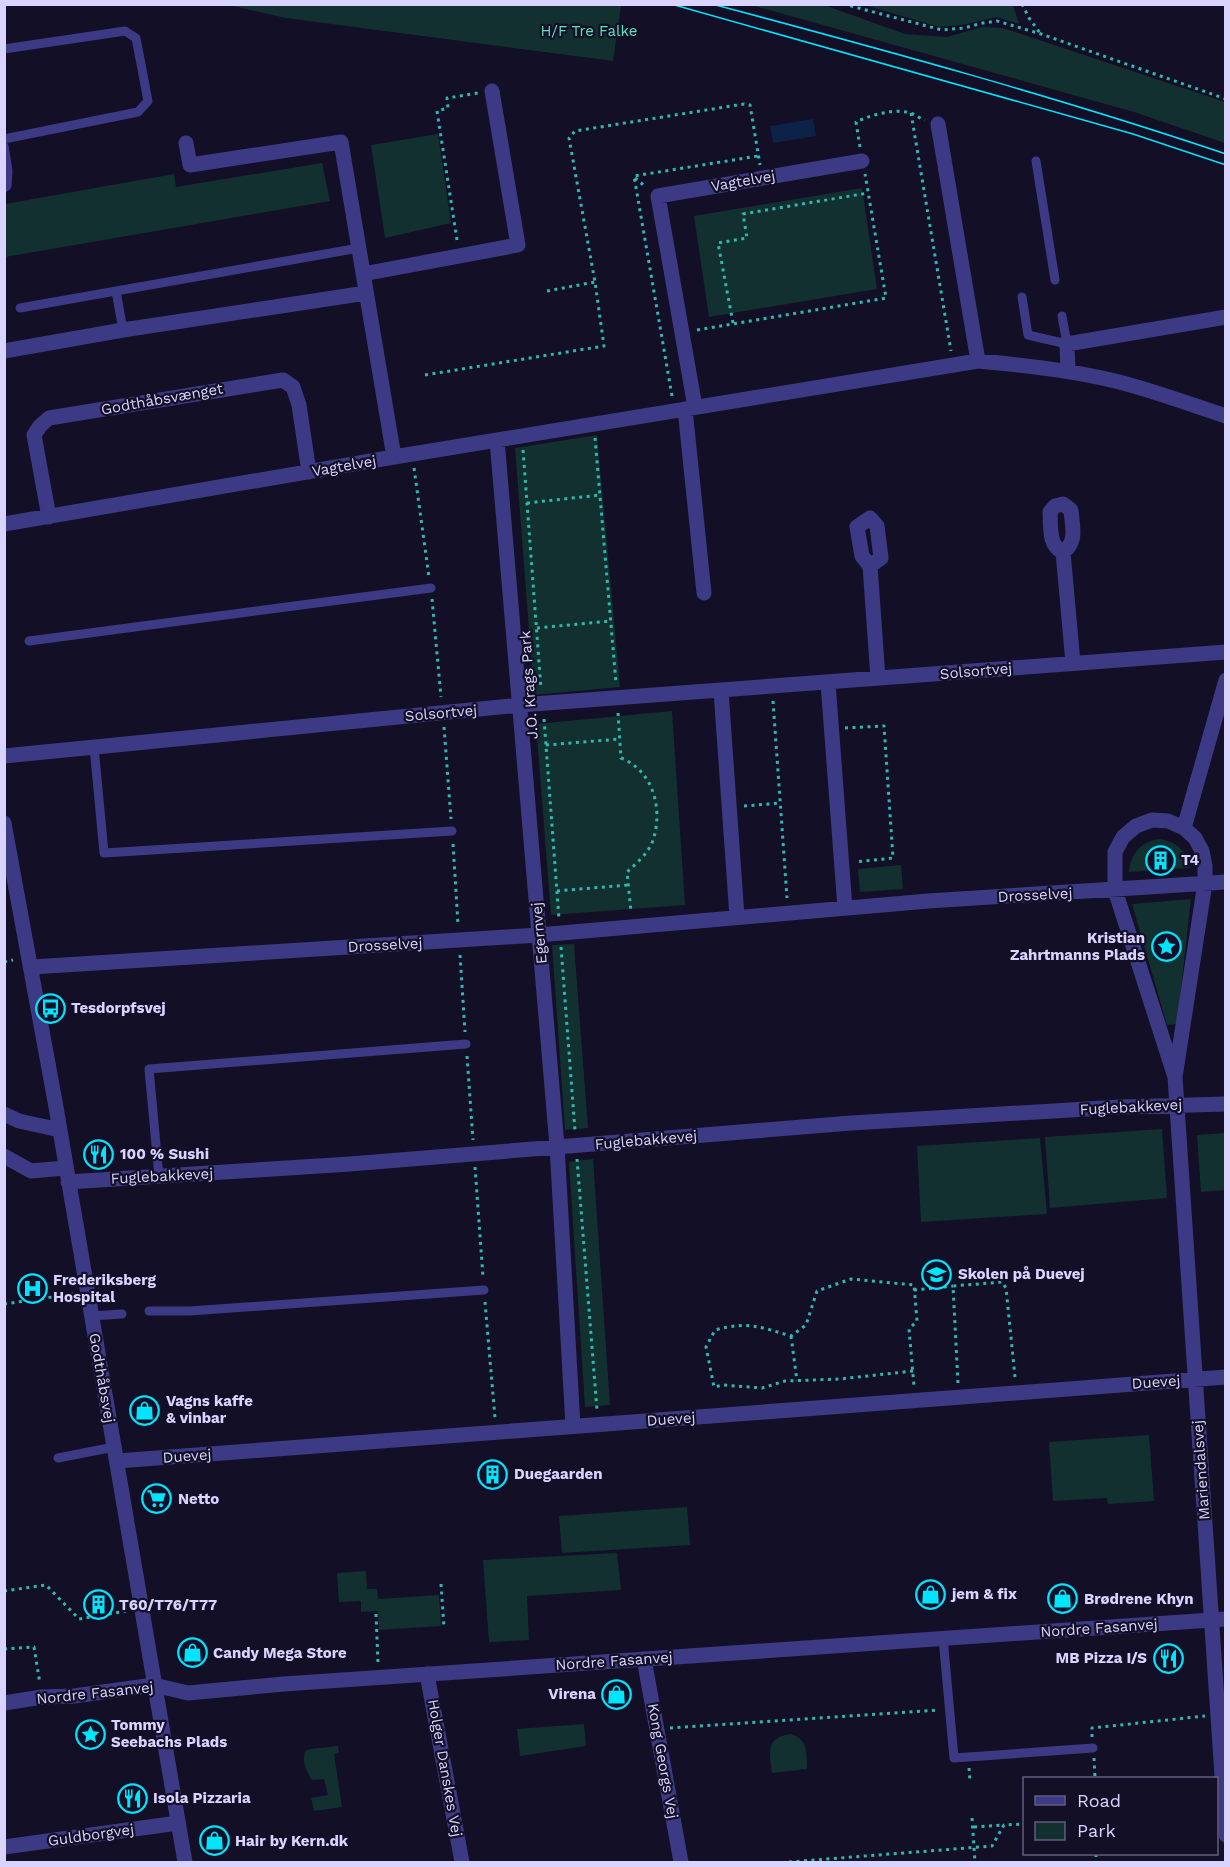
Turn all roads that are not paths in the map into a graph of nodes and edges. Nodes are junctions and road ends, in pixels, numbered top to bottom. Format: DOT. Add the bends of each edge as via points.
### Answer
graph roads {
  1 [pos="4,49"];
  2 [pos="492,91"];
  3 [pos="938,124"];
  4 [pos="4,139"];
  5 [pos="186,142"];
  6 [pos="4,146"];
  7 [pos="862,161"];
  8 [pos="1036,161"];
  9 [pos="4,188"];
  10 [pos="359,248"];
  11 [pos="363,274"];
  12 [pos="1055,280"];
  13 [pos="116,291"];
  14 [pos="366,293"];
  15 [pos="1022,297"];
  16 [pos="20,308"];
  17 [pos="1062,316"];
  18 [pos="1226,316"];
  19 [pos="123,330"];
  20 [pos="1067,344"];
  21 [pos="4,351"];
  22 [pos="978,361"];
  23 [pos="1068,371"];
  24 [pos="690,408"];
  25 [pos="1226,416"];
  26 [pos="497,440"];
  27 [pos="394,457"];
  28 [pos="309,472"];
  29 [pos="49,516"];
  30 [pos="4,524"];
  31 [pos="1063,552"];
  32 [pos="870,566"];
  33 [pos="431,588"];
  34 [pos="704,593"];
  35 [pos="28,641"];
  36 [pos="1226,652"];
  37 [pos="1073,663"];
  38 [pos="878,678"];
  39 [pos="1226,680"];
  40 [pos="828,682"];
  41 [pos="722,691"];
  42 [pos="520,705"];
  43 [pos="94,747"];
  44 [pos="4,756"];
  45 [pos="4,823"];
  46 [pos="1184,828"];
  47 [pos="452,831"];
  48 [pos="1226,882"];
  49 [pos="1205,883"];
  50 [pos="1115,890"];
  51 [pos="845,908"];
  52 [pos="737,917"];
  53 [pos="539,935"];
  54 [pos="32,966"];
  55 [pos="466,1044"];
  56 [pos="1175,1077"];
  57 [pos="1178,1104"];
  58 [pos="1226,1104"];
  59 [pos="4,1114"];
  60 [pos="60,1130"];
  61 [pos="557,1146"];
  62 [pos="4,1156"];
  63 [pos="66,1175"];
  64 [pos="159,1177"];
  65 [pos="484,1290"];
  66 [pos="149,1311"];
  67 [pos="122,1314"];
  68 [pos="91,1316"];
  69 [pos="1226,1377"];
  70 [pos="1194,1379"];
  71 [pos="573,1426"];
  72 [pos="116,1454"];
  73 [pos="58,1458"];
  74 [pos="1219,1619"];
  75 [pos="943,1638"];
  76 [pos="644,1659"];
  77 [pos="427,1674"];
  78 [pos="154,1685"];
  79 [pos="4,1702"];
  80 [pos="1093,1748"];
  81 [pos="178,1823"];
  82 [pos="1226,1835"];
  83 [pos="4,1847"];
  84 [pos="185,1863"];
  85 [pos="462,1863"];
  86 [pos="681,1863"];
  1 -- 4 [label="lane" via="125,31 136,38 148,101 138,112"];
  2 -- 11 [label="street" via="518,245"];
  3 -- 22 [label="street"];
  5 -- 10 [label="street" via="190,165 341,142"];
  6 -- 9 [label="lane" via="9,171"];
  7 -- 24 [label="street, Vagtelvej" via="658,196 683,333"];
  8 -- 12 [label="lane"];
  10 -- 11 [label="street"];
  10 -- 13 [label="lane"];
  11 -- 14 [label="street"];
  13 -- 16 [label="lane"];
  13 -- 19 [label="lane"];
  14 -- 19 [label="street"];
  14 -- 27 [label="street"];
  15 -- 20 [label="lane" via="1028,335"];
  17 -- 20 [label="lane"];
  18 -- 20 [label="street"];
  19 -- 21 [label="street"];
  20 -- 23 [label="street"];
  22 -- 23 [label="street, Vagtelvej"];
  22 -- 24 [label="street, Vagtelvej"];
  23 -- 25 [label="street, Vagtelvej" via="1116,381"];
  24 -- 26 [label="street, Vagtelvej"];
  24 -- 34 [label="street, Vagtelvej"];
  26 -- 27 [label="street, Vagtelvej"];
  26 -- 42 [label="street, Egernvej"];
  27 -- 28 [label="street, Vagtelvej"];
  28 -- 29 [label="street, Vagtelvej"];
  28 -- 29 [label="street, Godthåbsvænget" via="299,405 293,387 283,380 49,418 34,435"];
  29 -- 30 [label="street, Vagtelvej"];
  31 -- 37 [label="street"];
  32 -- 38 [label="street"];
  33 -- 35 [label="lane"];
  36 -- 37 [label="street, Solsortvej"];
  37 -- 38 [label="street, Solsortvej"];
  38 -- 40 [label="street, Solsortvej"];
  39 -- 46 [label="street"];
  40 -- 41 [label="street, Solsortvej"];
  40 -- 51 [label="street"];
  41 -- 42 [label="street, Solsortvej"];
  41 -- 52 [label="street"];
  42 -- 43 [label="street, Solsortvej"];
  42 -- 53 [label="street, Egernvej"];
  43 -- 44 [label="street, Solsortvej"];
  43 -- 47 [label="lane" via="104,853"];
  45 -- 54 [label="street, Godthåbsvej"];
  46 -- 49 [label="street" via="1202,851"];
  46 -- 50 [label="street" via="1152,820 1123,837 1115,852"];
  48 -- 49 [label="street, Drosselvej"];
  49 -- 50 [label="street, Drosselvej"];
  49 -- 56 [label="street"];
  50 -- 51 [label="street, Drosselvej"];
  50 -- 56 [label="street"];
  51 -- 52 [label="street, Drosselvej"];
  52 -- 53 [label="street, Drosselvej"];
  53 -- 54 [label="street, Drosselvej"];
  53 -- 61 [label="street, Egernvej"];
  54 -- 60 [label="street, Godthåbsvej"];
  55 -- 64 [label="lane" via="149,1069"];
  56 -- 57 [label="street"];
  57 -- 58 [label="street, Fuglebakkevej"];
  57 -- 61 [label="street, Fuglebakkevej" via="850,1123"];
  57 -- 70 [label="street, Mariendalsvej"];
  59 -- 60 [label="street"];
  60 -- 63 [label="street, Godthåbsvej"];
  61 -- 64 [label="street, Fuglebakkevej"];
  61 -- 71 [label="street, Egernvej"];
  62 -- 63 [label="street" via="31,1171"];
  63 -- 64 [label="street, Fuglebakkevej"];
  63 -- 68 [label="street, Godthåbsvej"];
  65 -- 66 [label="lane"];
  67 -- 68 [label="lane"];
  68 -- 72 [label="street, Godthåbsvej"];
  69 -- 70 [label="street, Duevej"];
  70 -- 71 [label="street, Duevej"];
  70 -- 74 [label="street, Mariendalsvej"];
  71 -- 72 [label="street, Duevej"];
  72 -- 73 [label="lane"];
  72 -- 78 [label="street, Godthåbsvej"];
  74 -- 75 [label="street, Nordre Fasanvej"];
  74 -- 82 [label="street, Mariendalsvej" via="1218,1715"];
  75 -- 76 [label="street, Nordre Fasanvej"];
  75 -- 80 [label="lane" via="954,1758"];
  76 -- 77 [label="street, Nordre Fasanvej"];
  76 -- 86 [label="street, Kong Georgs Vej"];
  77 -- 78 [label="street, Nordre Fasanvej" via="190,1693"];
  77 -- 85 [label="street, Holger Danskes Vej"];
  78 -- 79 [label="street, Nordre Fasanvej"];
  78 -- 81 [label="street, Godthåbsvej"];
  81 -- 83 [label="street, Guldborgvej"];
  81 -- 84 [label="street, Godthåbsvej"];
}
